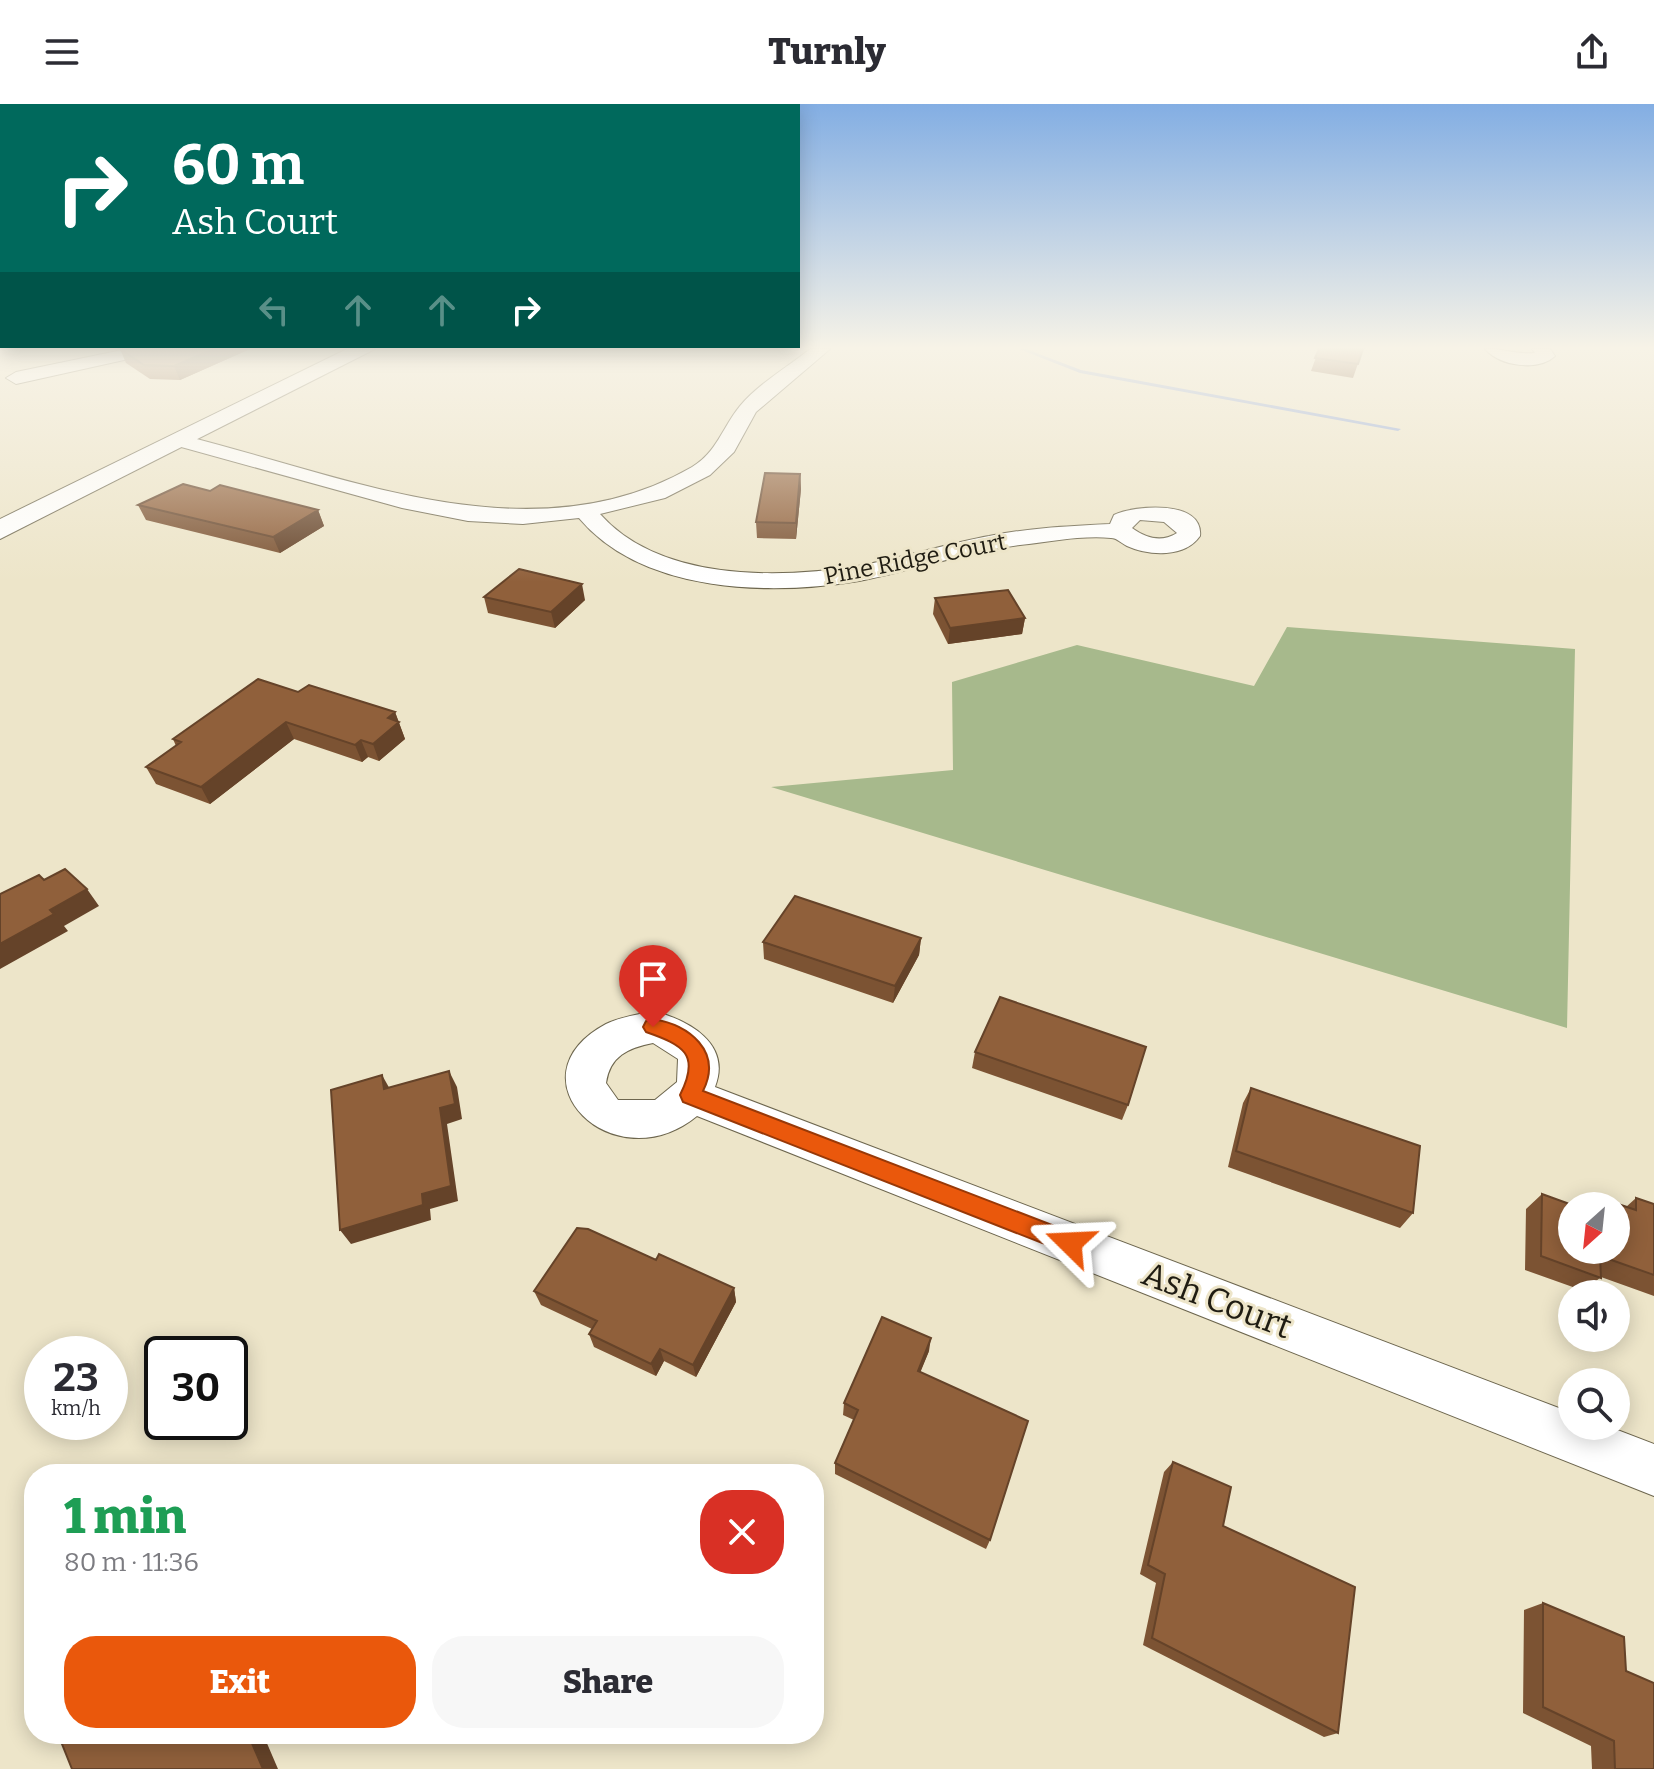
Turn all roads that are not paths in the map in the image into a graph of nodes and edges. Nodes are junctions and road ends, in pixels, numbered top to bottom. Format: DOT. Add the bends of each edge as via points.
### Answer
graph roads {
  1 [pos="209,427"];
  2 [pos="738,427"];
  3 [pos="181,441"];
  4 [pos="585,511"];
  5 [pos="0,530"];
  6 [pos="1120,530"];
  7 [pos="690,1095"];
  8 [pos="1654,1470"];
  1 -- 3 [label="street"];
  2 -- 4 [label="street" via="727,448 702,470 657,493"];
  3 -- 4 [label="street" via="468,514 523,517"];
  3 -- 5 [label="street"];
  4 -- 6 [label="street, Pine Ridge Court" via="593,524 655,560 767,580 841,576 992,542"];
  7 -- 8 [label="street, Ash Court"];
}
